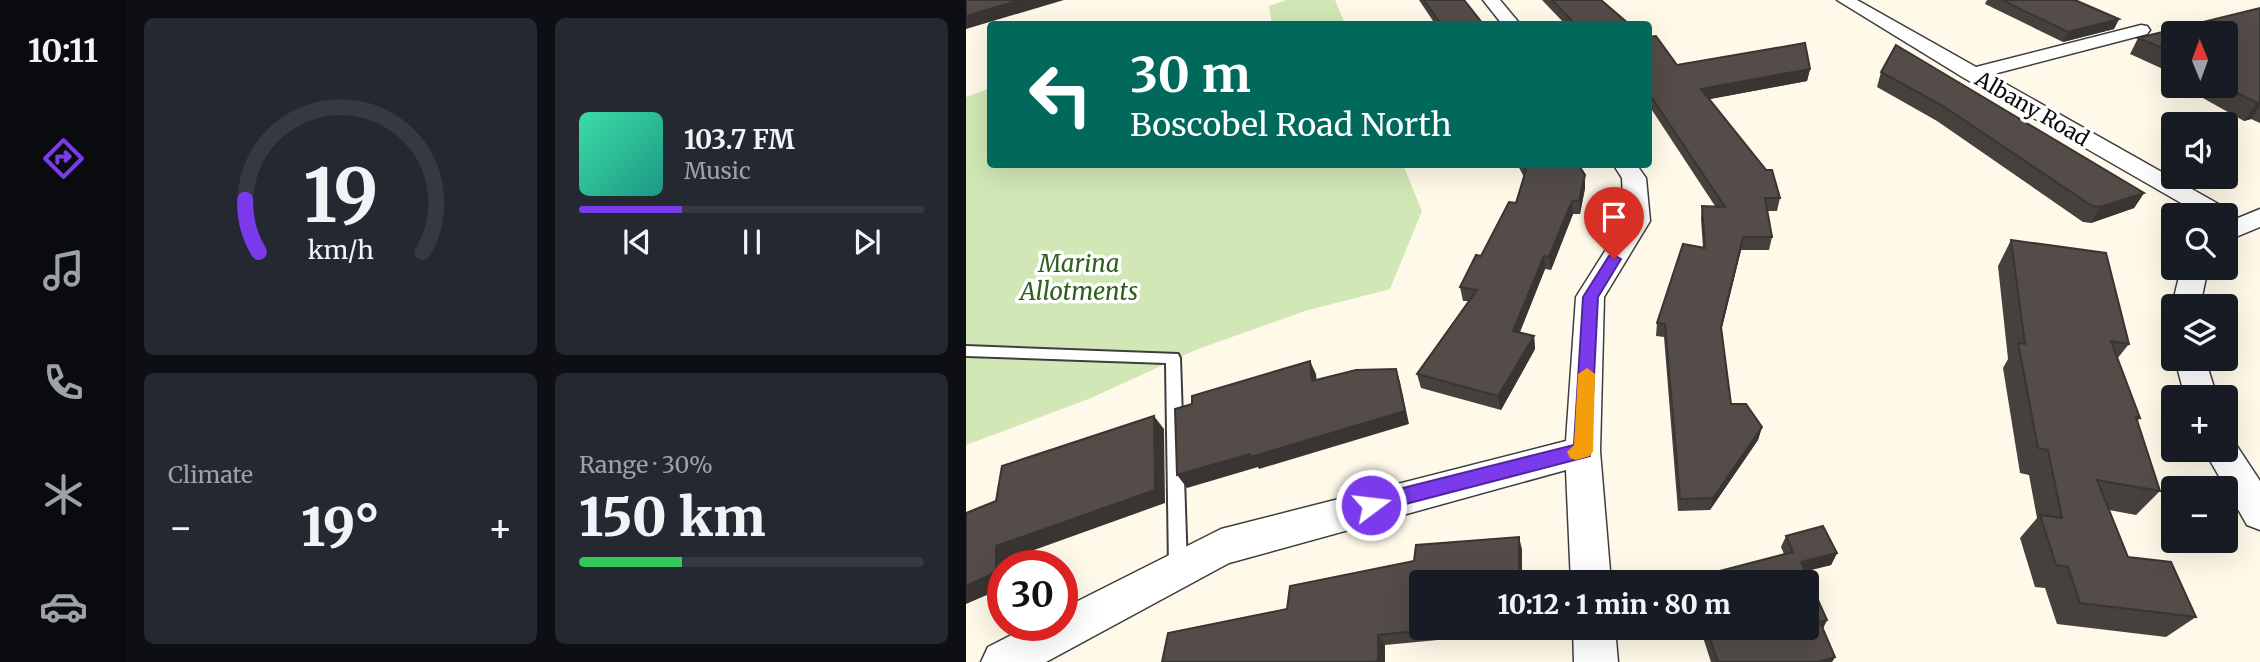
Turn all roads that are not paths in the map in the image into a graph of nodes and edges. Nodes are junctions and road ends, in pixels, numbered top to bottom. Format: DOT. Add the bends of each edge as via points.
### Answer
graph roads {
  1 [pos="1491,0"];
  2 [pos="1845,0"];
  3 [pos="1508,21"];
  4 [pos="2141,30"];
  5 [pos="1971,74"];
  6 [pos="1626,168"];
  7 [pos="2200,203"];
  8 [pos="966,351"];
  9 [pos="1583,451"];
  10 [pos="2228,462"];
  11 [pos="2260,513"];
  12 [pos="1178,569"];
  13 [pos="1590,570"];
  14 [pos="1595,640"];
  15 [pos="1003,662"];
  16 [pos="1596,662"];
  1 -- 3 [label="street"];
  2 -- 5 [label="street, Albany Road"];
  4 -- 5 [label="street"];
  5 -- 7 [label="street, Albany Road"];
  6 -- 9 [label="street" via="1634,178 1637,221 1590,297"];
  8 -- 12 [label="lane" via="1173,358"];
  9 -- 12 [label="street" via="1221,547"];
  9 -- 13 [label="street"];
  10 -- 11 [label="street"];
  12 -- 15 [label="street"];
  14 -- 16 [label="street"];
}
